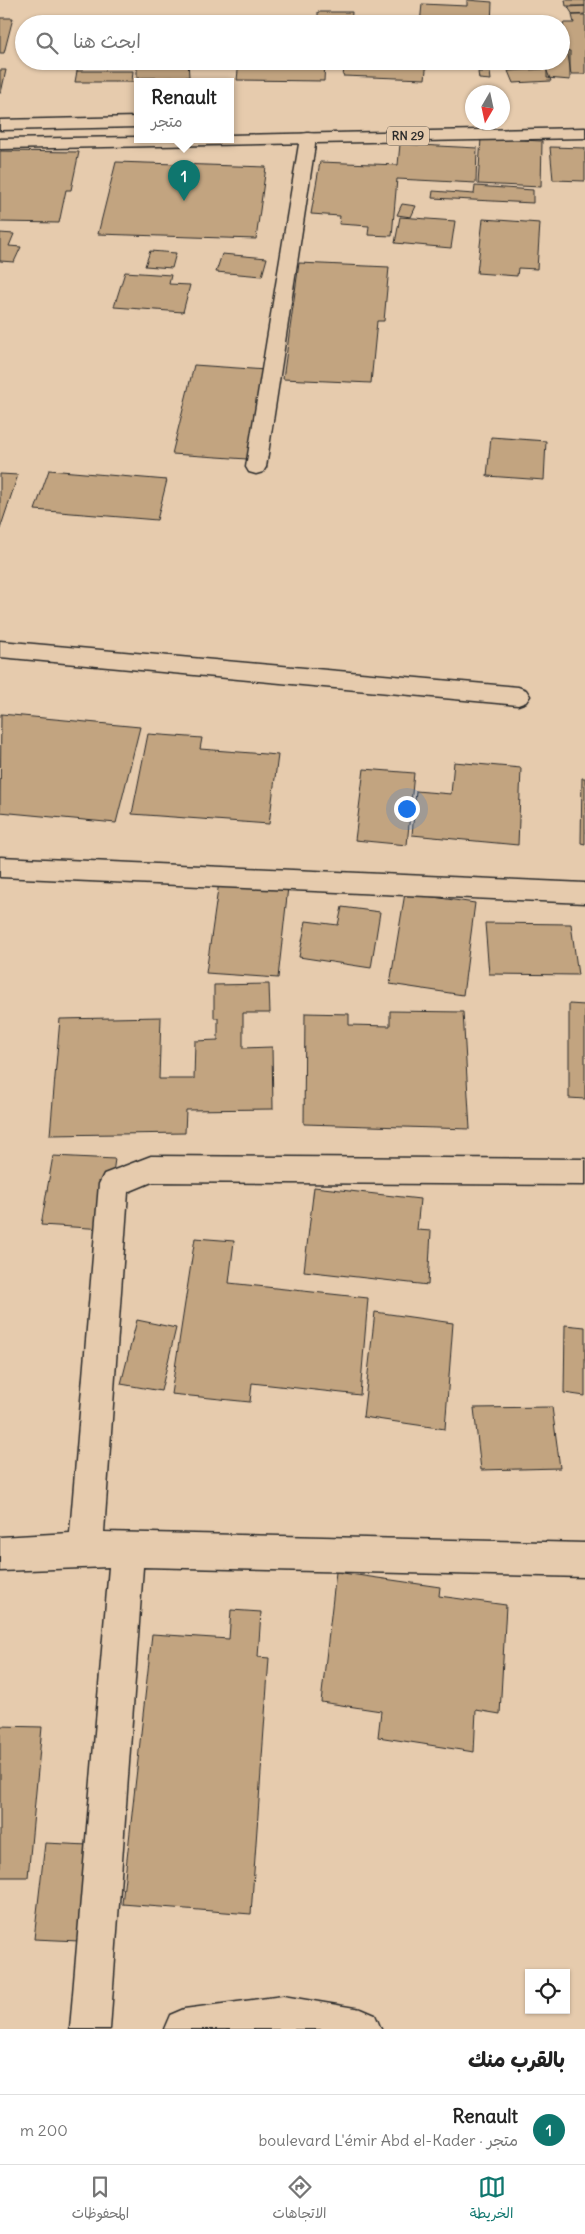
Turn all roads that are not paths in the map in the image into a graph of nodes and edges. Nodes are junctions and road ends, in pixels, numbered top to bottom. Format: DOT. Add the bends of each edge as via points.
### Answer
graph roads {
  1 [pos="134,122"];
  2 [pos="0,125"];
  3 [pos="585,132"];
  4 [pos="308,138"];
  5 [pos="234,140"];
  6 [pos="134,142"];
  7 [pos="0,144"];
  8 [pos="256,467"];
  9 [pos="0,649"];
  10 [pos="518,696"];
  11 [pos="0,867"];
  12 [pos="585,893"];
  13 [pos="585,1172"];
  14 [pos="86,1549"];
  15 [pos="127,1550"];
  16 [pos="0,1554"];
  17 [pos="585,1560"];
  18 [pos="90,2029"];
  19 [pos="184,2029"];
  20 [pos="361,2029"];
  1 -- 2 [label="main road"];
  3 -- 4 [label="main road, RN 29"];
  4 -- 5 [label="main road, RN 29"];
  4 -- 8 [label="main road"];
  6 -- 7 [label="main road, RN 29"];
  9 -- 10 [label="main road"];
  11 -- 12 [label="main road"];
  13 -- 14 [label="main road" via="151,1169 114,1184"];
  14 -- 15 [label="main road"];
  14 -- 16 [label="main road"];
  15 -- 17 [label="main road"];
  15 -- 18 [label="main road"];
  19 -- 20 [label="main road" via="283,2016"];
}
